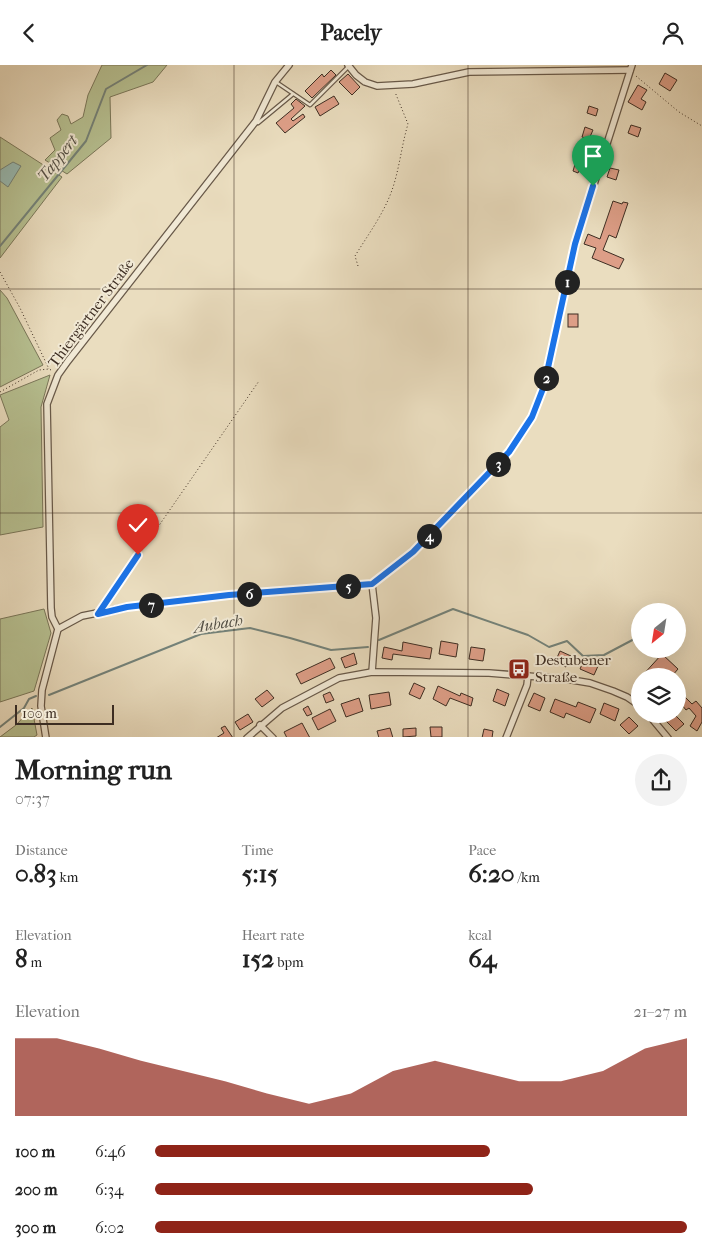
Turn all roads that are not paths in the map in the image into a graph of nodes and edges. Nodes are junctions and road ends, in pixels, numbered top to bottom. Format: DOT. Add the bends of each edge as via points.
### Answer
graph roads {
  1 [pos="288,65"];
  2 [pos="349,66"];
  3 [pos="631,68"];
  4 [pos="275,82"];
  5 [pos="293,93"];
  6 [pos="256,121"];
  7 [pos="372,584"];
  8 [pos="58,629"];
  9 [pos="372,671"];
  10 [pos="528,676"];
  11 [pos="631,700"];
  12 [pos="656,723"];
  13 [pos="260,725"];
  14 [pos="46,737"];
  15 [pos="247,737"];
  16 [pos="273,737"];
  17 [pos="506,737"];
  18 [pos="668,737"];
  1 -- 4 [label="street, Thiergärtner Straße"];
  2 -- 3 [label="street" via="371,85 393,86 469,72"];
  2 -- 5 [label="lane" via="310,105"];
  3 -- 7 [label="street" via="575,244 544,386 532,417 509,452 427,538"];
  4 -- 5 [label="lane"];
  4 -- 6 [label="street, Thiergärtner Straße"];
  5 -- 6 [label="lane"];
  6 -- 8 [label="street, Thiergärtner Straße" via="58,375 47,404 51,608"];
  7 -- 8 [label="street" via="127,607 82,616"];
  7 -- 9 [label="street" via="376,619"];
  8 -- 14 [label="street" via="41,697"];
  9 -- 10 [label="street"];
  9 -- 13 [label="street" via="339,678 282,708"];
  10 -- 11 [label="street" via="590,683"];
  10 -- 17 [label="street" via="528,685"];
  12 -- 18 [label="street"];
  13 -- 15 [label="street"];
  13 -- 16 [label="street"];
}
